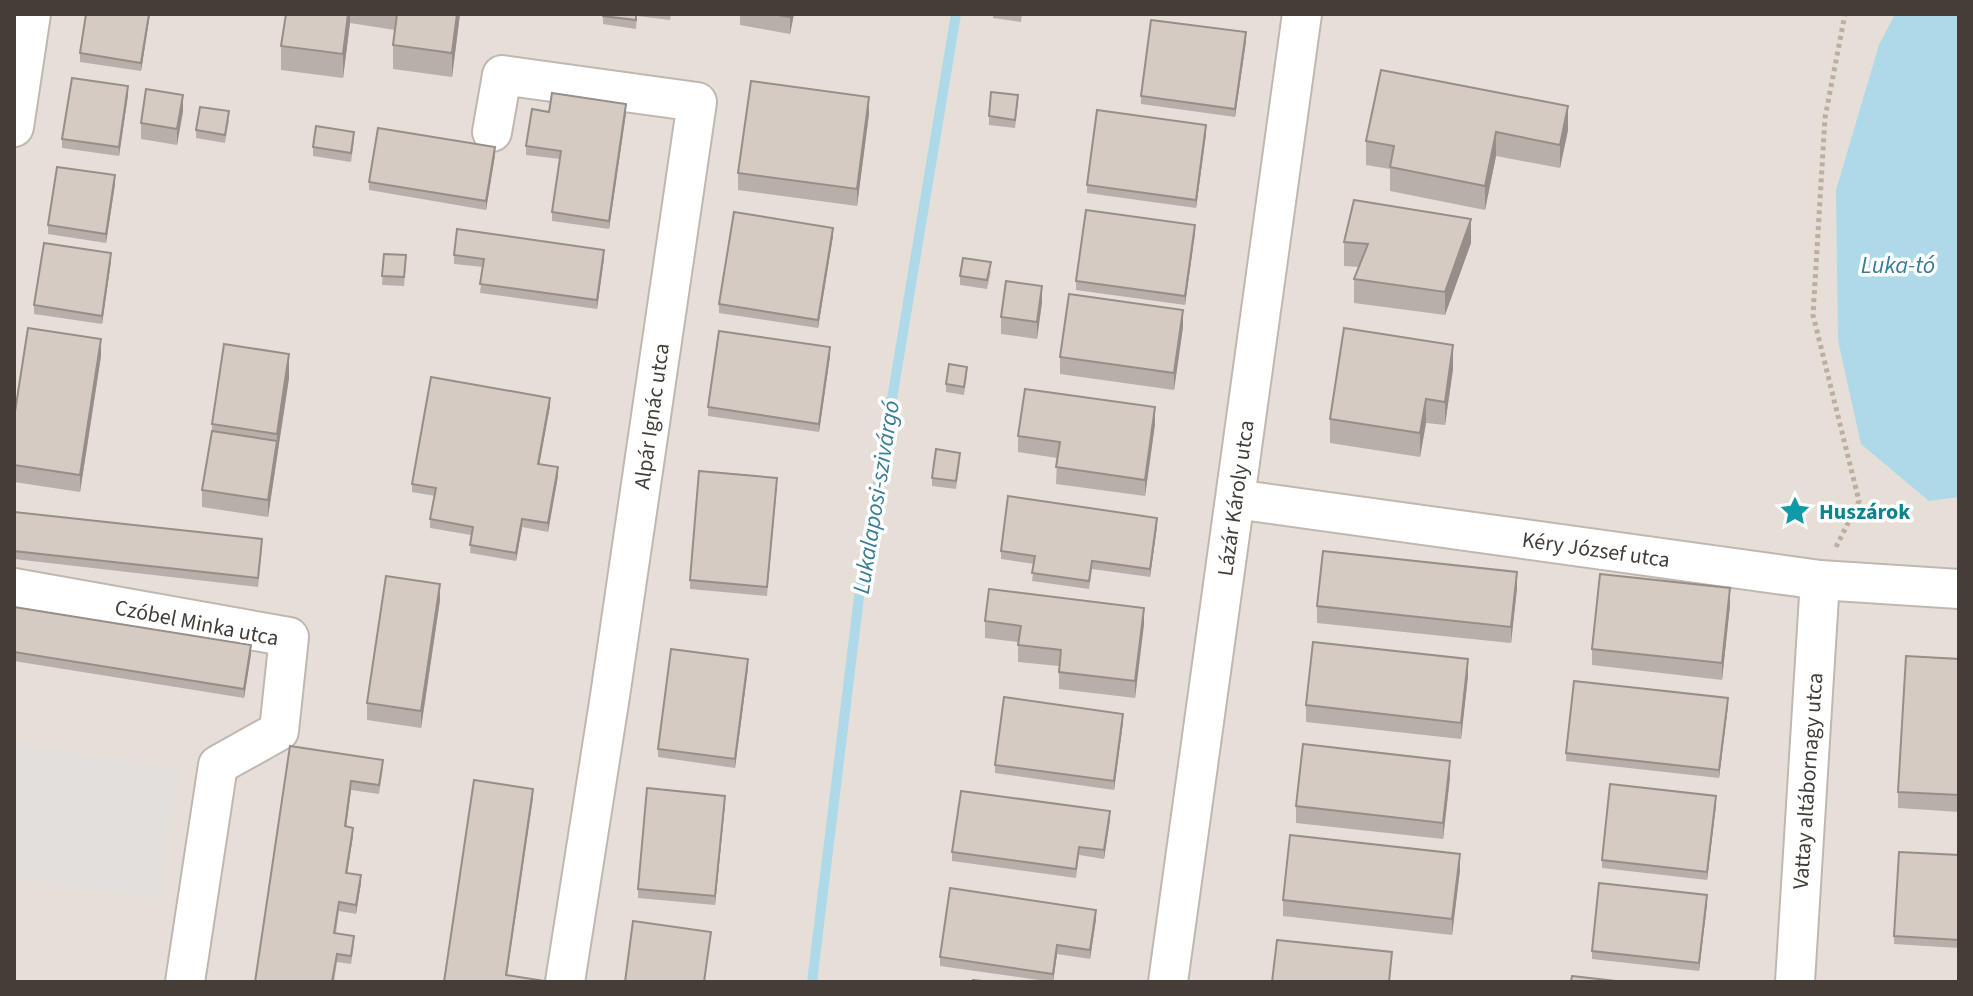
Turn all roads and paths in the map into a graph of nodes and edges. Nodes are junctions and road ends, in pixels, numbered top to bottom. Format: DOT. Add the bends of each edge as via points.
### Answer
graph roads {
  1 [pos="31,14"];
  2 [pos="1302,14"];
  3 [pos="1845,14"];
  4 [pos="14,127"];
  5 [pos="492,132"];
  6 [pos="1235,499"];
  7 [pos="1820,580"];
  8 [pos="14,588"];
  9 [pos="1959,589"];
  10 [pos="185,982"];
  11 [pos="565,982"];
  12 [pos="1168,982"];
  13 [pos="1795,982"];
  1 -- 4 [label="street"];
  2 -- 6 [label="street, Lázár Károly utca"];
  3 -- 7 [label="path" via="1825,118 1813,315 1859,501"];
  5 -- 11 [label="street, Alpár Ignác utca" via="502,75 697,102"];
  6 -- 7 [label="street, Kéry József utca"];
  6 -- 12 [label="street, Lázár Károly utca"];
  7 -- 9 [label="street, Kéry József utca"];
  7 -- 13 [label="street, Vattay altábornagy utca"];
  8 -- 10 [label="street, Czóbel Minka utca" via="289,637 279,731 218,765"];
}
